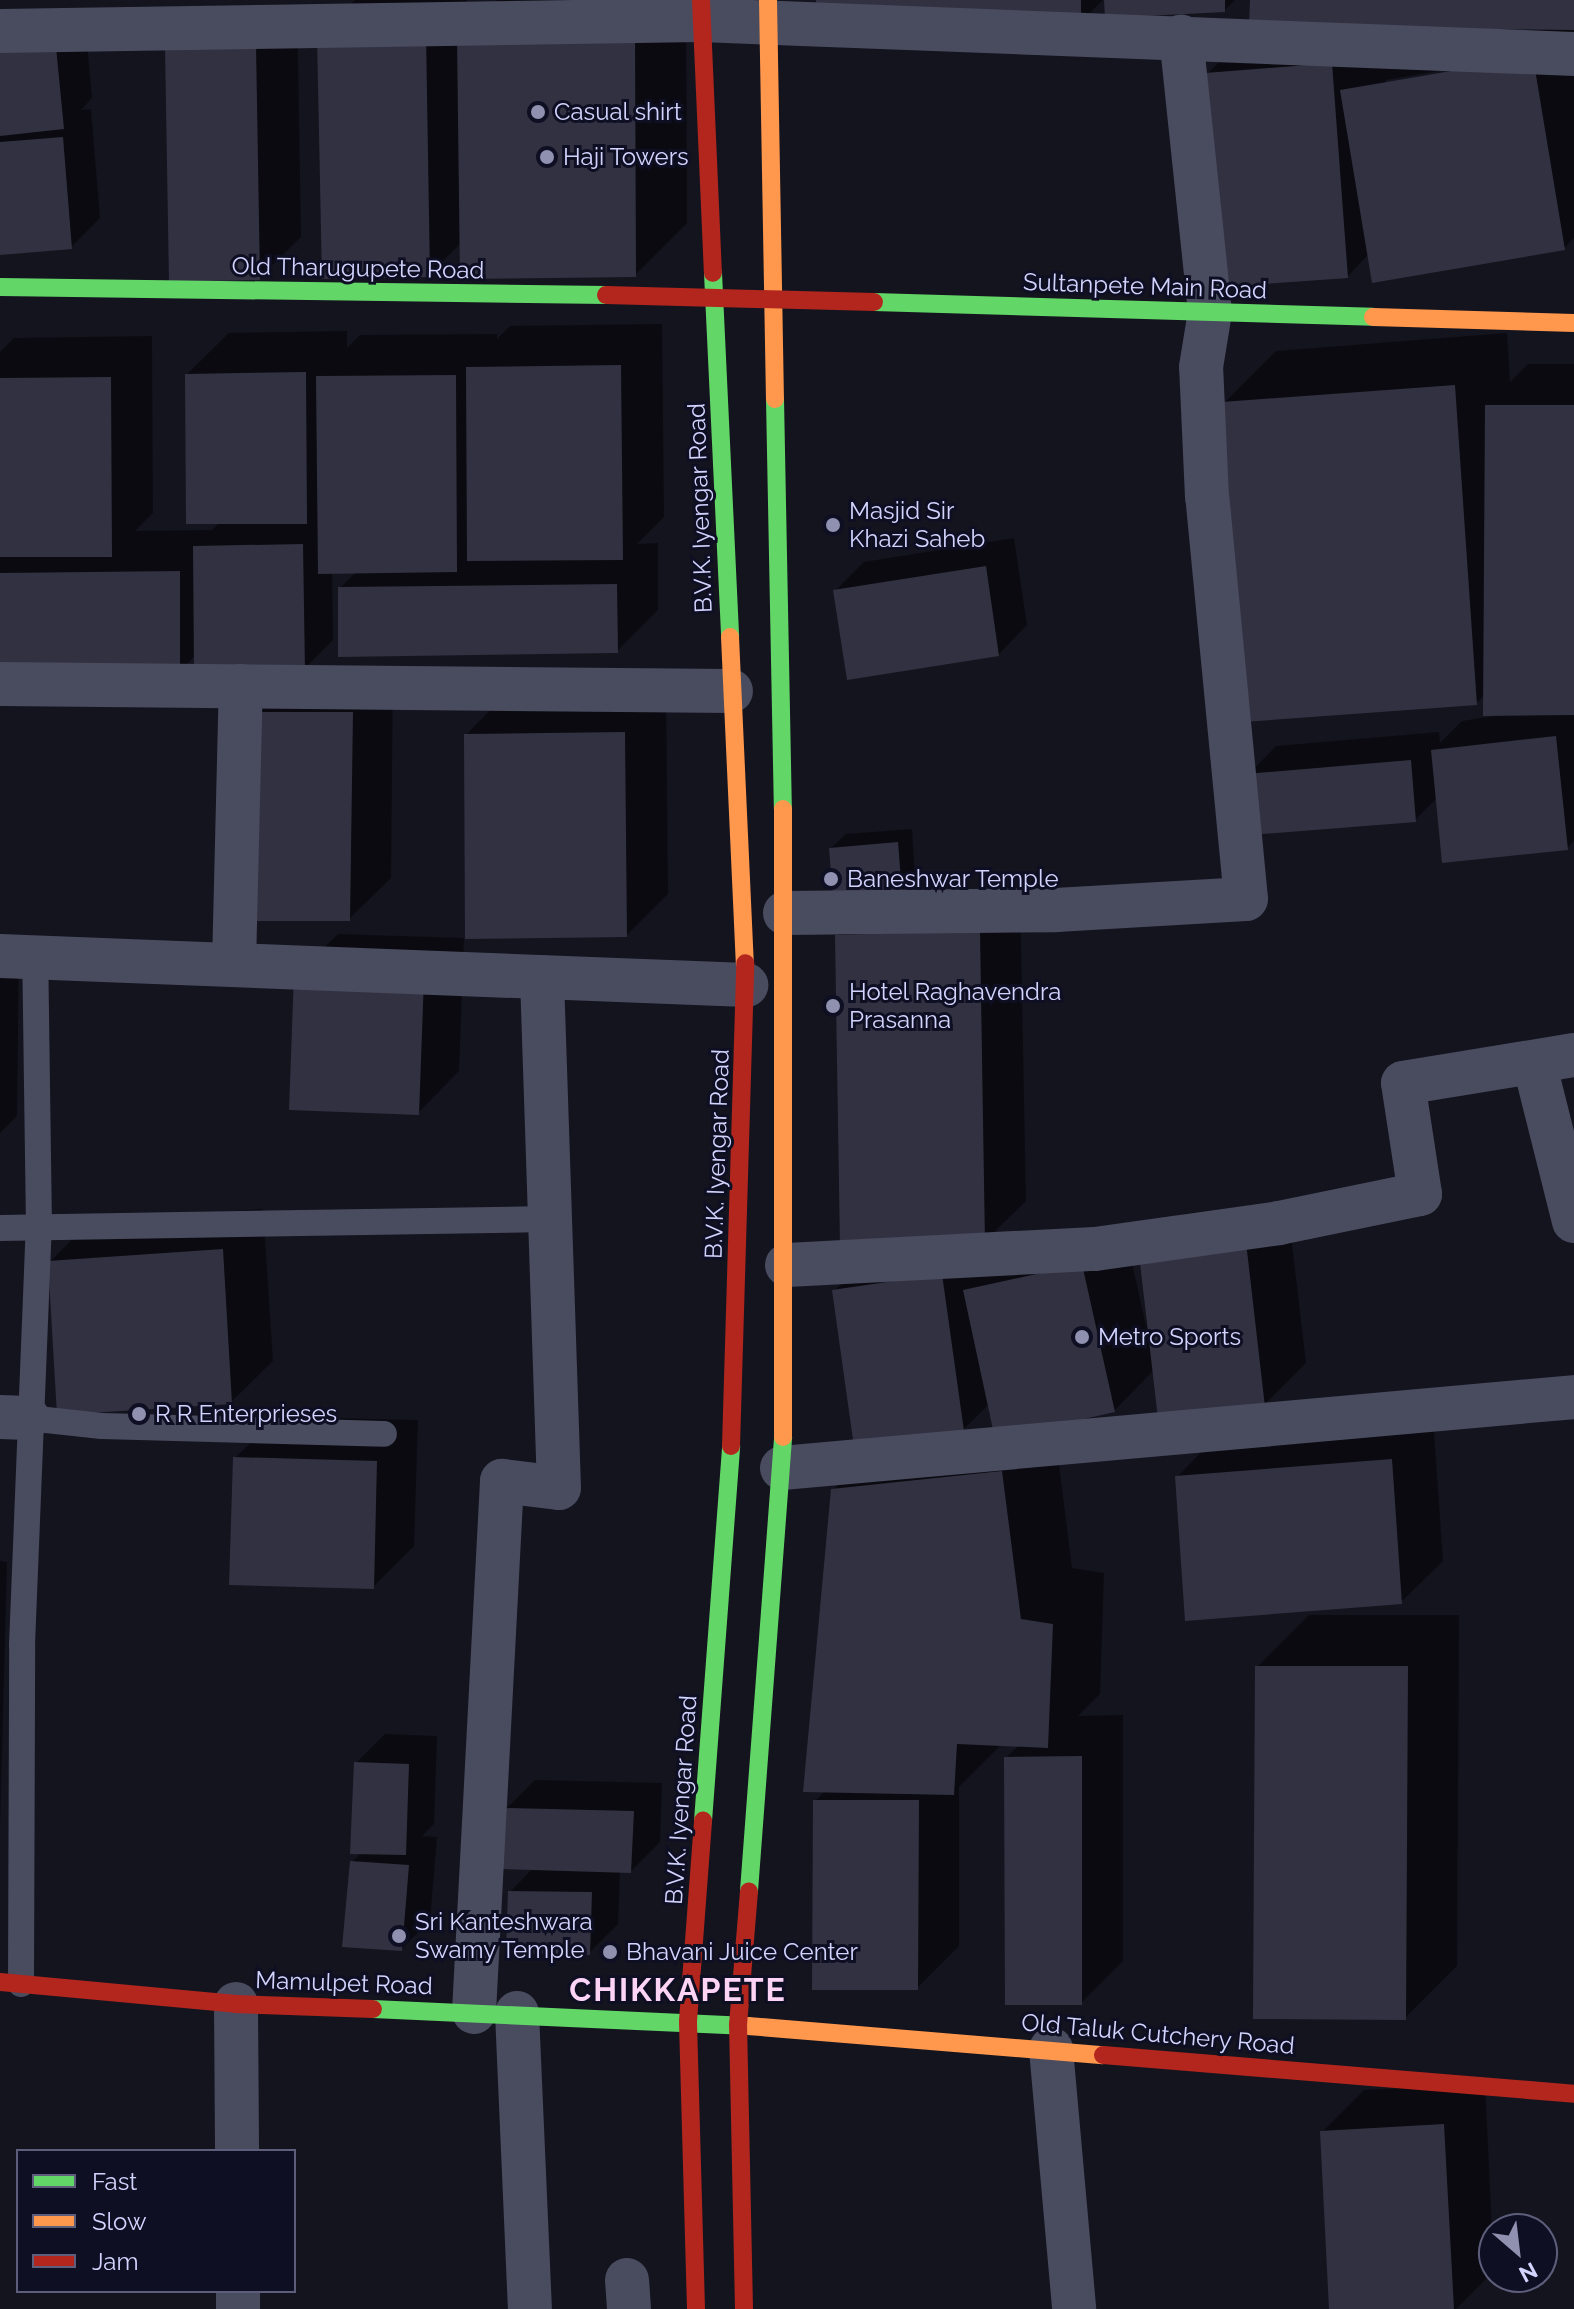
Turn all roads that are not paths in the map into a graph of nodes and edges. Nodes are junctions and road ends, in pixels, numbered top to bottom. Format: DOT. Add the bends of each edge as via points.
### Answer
graph roads {
  1 [pos="701,10"];
  2 [pos="768,12"];
  3 [pos="0,31"];
  4 [pos="1181,37"];
  5 [pos="1574,54"];
  6 [pos="0,287"];
  7 [pos="715,297"];
  8 [pos="774,299"];
  9 [pos="1210,312"];
  10 [pos="1574,323"];
  11 [pos="0,684"];
  12 [pos="241,686"];
  13 [pos="731,691"];
  14 [pos="785,913"];
  15 [pos="17,957"];
  16 [pos="234,965"];
  17 [pos="542,977"];
  18 [pos="746,985"];
  19 [pos="1554,1058"];
  20 [pos="548,1219"];
  21 [pos="1574,1221"];
  22 [pos="0,1228"];
  23 [pos="39,1228"];
  24 [pos="787,1265"];
  25 [pos="1574,1397"];
  26 [pos="14,1418"];
  27 [pos="384,1434"];
  28 [pos="782,1468"];
  29 [pos="11,1983"];
  30 [pos="236,2004"];
  31 [pos="474,2012"];
  32 [pos="517,2013"];
  33 [pos="688,2021"];
  34 [pos="738,2025"];
  35 [pos="1051,2049"];
  36 [pos="1574,2094"];
  37 [pos="237,2149"];
  38 [pos="530,2309"];
  39 [pos="696,2309"];
  40 [pos="744,2309"];
  41 [pos="1074,2309"];
  1 -- 2 [label="street"];
  1 -- 3 [label="street"];
  1 -- 7 [label="street, B.V.K. Iyengar Road"];
  2 -- 4 [label="street"];
  2 -- 8 [label="street"];
  4 -- 5 [label="street"];
  4 -- 9 [label="street"];
  6 -- 7 [label="street, Old Tharugupete Road"];
  7 -- 8 [label="street, Sultanpete Main Road"];
  7 -- 13 [label="street, B.V.K. Iyengar Road"];
  8 -- 9 [label="street, Sultanpete Main Road"];
  8 -- 14 [label="street"];
  9 -- 10 [label="street, Sultanpete Main Road"];
  9 -- 14 [label="street" via="1201,367 1207,497 1246,899 1056,910"];
  11 -- 12 [label="street"];
  12 -- 13 [label="street"];
  12 -- 16 [label="street"];
  13 -- 18 [label="street, B.V.K. Iyengar Road"];
  14 -- 24 [label="street"];
  15 -- 16 [label="street"];
  15 -- 23 [label="lane"];
  16 -- 17 [label="street"];
  17 -- 18 [label="street"];
  17 -- 20 [label="street"];
  18 -- 33 [label="street, B.V.K. Iyengar Road" via="730,1472"];
  19 -- 21 [label="street"];
  19 -- 24 [label="street" via="1403,1083 1420,1194 1279,1223 1095,1249"];
  20 -- 23 [label="lane"];
  20 -- 31 [label="street" via="559,1488 502,1481"];
  22 -- 23 [label="lane"];
  23 -- 26 [label="lane"];
  24 -- 28 [label="street"];
  25 -- 28 [label="street"];
  26 -- 27 [label="lane" via="102,1426"];
  26 -- 29 [label="lane"];
  28 -- 34 [label="street"];
  29 -- 30 [label="street, Mamulpet Road"];
  30 -- 31 [label="street, Mamulpet Road"];
  30 -- 37 [label="street"];
  31 -- 32 [label="street, Mamulpet Road"];
  32 -- 33 [label="street, Mamulpet Road"];
  32 -- 38 [label="street"];
  33 -- 34 [label="street, Old Taluk Cutchery Road"];
  33 -- 39 [label="street, B.V.K. Iyengar Road"];
  34 -- 35 [label="street, Old Taluk Cutchery Road"];
  34 -- 40 [label="street"];
  35 -- 36 [label="street, Old Taluk Cutchery Road"];
  35 -- 41 [label="street"];
}
